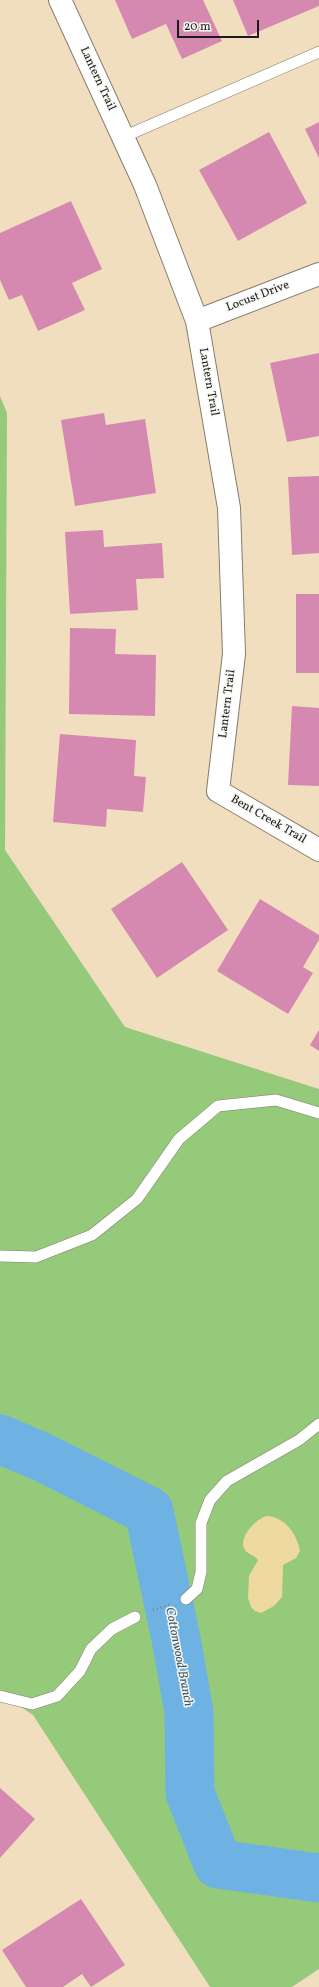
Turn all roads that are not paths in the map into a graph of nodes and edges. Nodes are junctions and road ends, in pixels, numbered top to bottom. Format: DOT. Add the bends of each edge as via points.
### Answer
graph roads {
  1 [pos="60,0"];
  2 [pos="319,52"];
  3 [pos="123,137"];
  4 [pos="319,274"];
  5 [pos="197,321"];
  6 [pos="218,791"];
  7 [pos="319,850"];
  8 [pos="319,1113"];
  9 [pos="0,1256"];
  10 [pos="319,1424"];
  11 [pos="186,1599"];
  12 [pos="135,1616"];
  13 [pos="0,1696"];
  1 -- 3 [label="street, Lantern Trail"];
  2 -- 3 [label="lane"];
  3 -- 5 [label="street, Lantern Trail" via="145,185"];
  4 -- 5 [label="street, Locust Drive"];
  5 -- 6 [label="street, Lantern Trail" via="229,508 234,654"];
  6 -- 7 [label="street, Bent Creek Trail"];
  8 -- 9 [label="lane" via="276,1100 218,1106 179,1139 137,1199 92,1234 36,1257"];
  10 -- 11 [label="lane" via="299,1440 227,1481 210,1500 201,1523 201,1572 197,1590"];
  12 -- 13 [label="lane" via="112,1629 91,1649 80,1671 57,1696 32,1704"];
}
